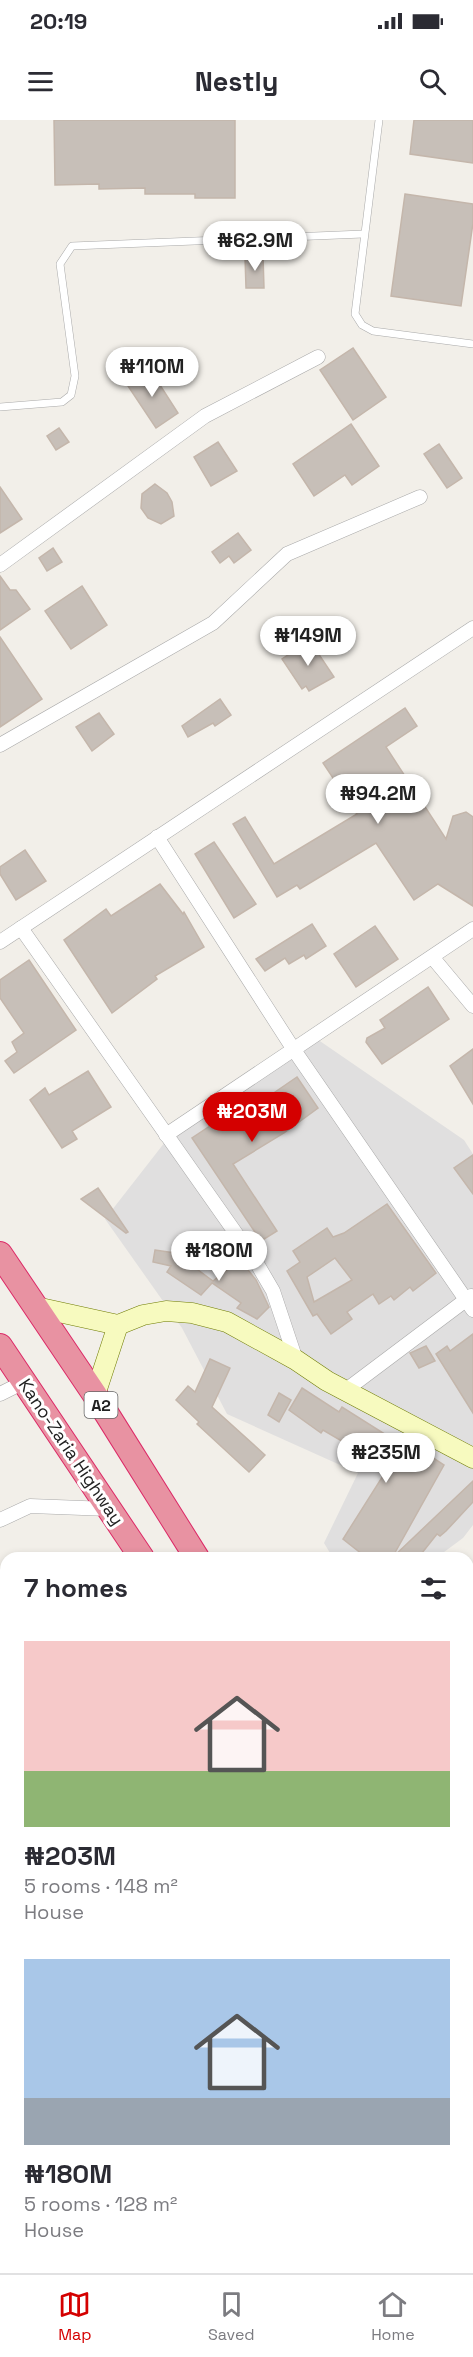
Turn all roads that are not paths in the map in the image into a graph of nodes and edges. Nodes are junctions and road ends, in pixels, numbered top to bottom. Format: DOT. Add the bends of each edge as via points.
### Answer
graph roads {
  1 [pos="380,120"];
  2 [pos="363,234"];
  3 [pos="473,344"];
  4 [pos="318,357"];
  5 [pos="0,407"];
  6 [pos="420,497"];
  7 [pos="0,565"];
  8 [pos="473,628"];
  9 [pos="0,745"];
  10 [pos="157,837"];
  11 [pos="21,928"];
  12 [pos="473,929"];
  13 [pos="0,942"];
  14 [pos="433,958"];
  15 [pos="473,1006"];
  16 [pos="294,1050"];
  17 [pos="166,1135"];
  18 [pos="0,1254"];
  19 [pos="471,1302"];
  20 [pos="36,1307"];
  21 [pos="118,1325"];
  22 [pos="0,1346"];
  23 [pos="296,1360"];
  24 [pos="24,1382"];
  25 [pos="346,1390"];
  26 [pos="0,1394"];
  27 [pos="95,1395"];
  28 [pos="473,1458"];
  29 [pos="109,1509"];
  30 [pos="0,1520"];
  31 [pos="138,1552"];
  32 [pos="193,1552"];
  1 -- 2 [label="lane"];
  2 -- 3 [label="lane" via="355,314 362,325 373,331"];
  2 -- 5 [label="lane" via="72,246 60,264 75,376 71,395 62,402"];
  4 -- 7 [label="street" via="206,416"];
  6 -- 9 [label="street" via="287,554 213,623"];
  8 -- 10 [label="street"];
  10 -- 11 [label="street"];
  10 -- 16 [label="street"];
  11 -- 13 [label="street"];
  11 -- 17 [label="street"];
  12 -- 14 [label="street"];
  14 -- 15 [label="street"];
  14 -- 16 [label="street"];
  16 -- 17 [label="street"];
  16 -- 19 [label="street"];
  17 -- 23 [label="street" via="273,1291"];
  18 -- 20 [label="highway, A2"];
  19 -- 25 [label="street"];
  20 -- 21 [label="street"];
  20 -- 27 [label="highway, A2"];
  21 -- 23 [label="street" via="165,1311 192,1313 227,1322"];
  21 -- 27 [label="street"];
  22 -- 24 [label="highway, Kano-Zaria Highway"];
  23 -- 25 [label="street"];
  24 -- 26 [label="street"];
  24 -- 29 [label="highway, Kano-Zaria Highway"];
  25 -- 28 [label="street"];
  27 -- 32 [label="highway, A2"];
  29 -- 30 [label="street" via="30,1506"];
  29 -- 31 [label="highway, Kano-Zaria Highway"];
}
